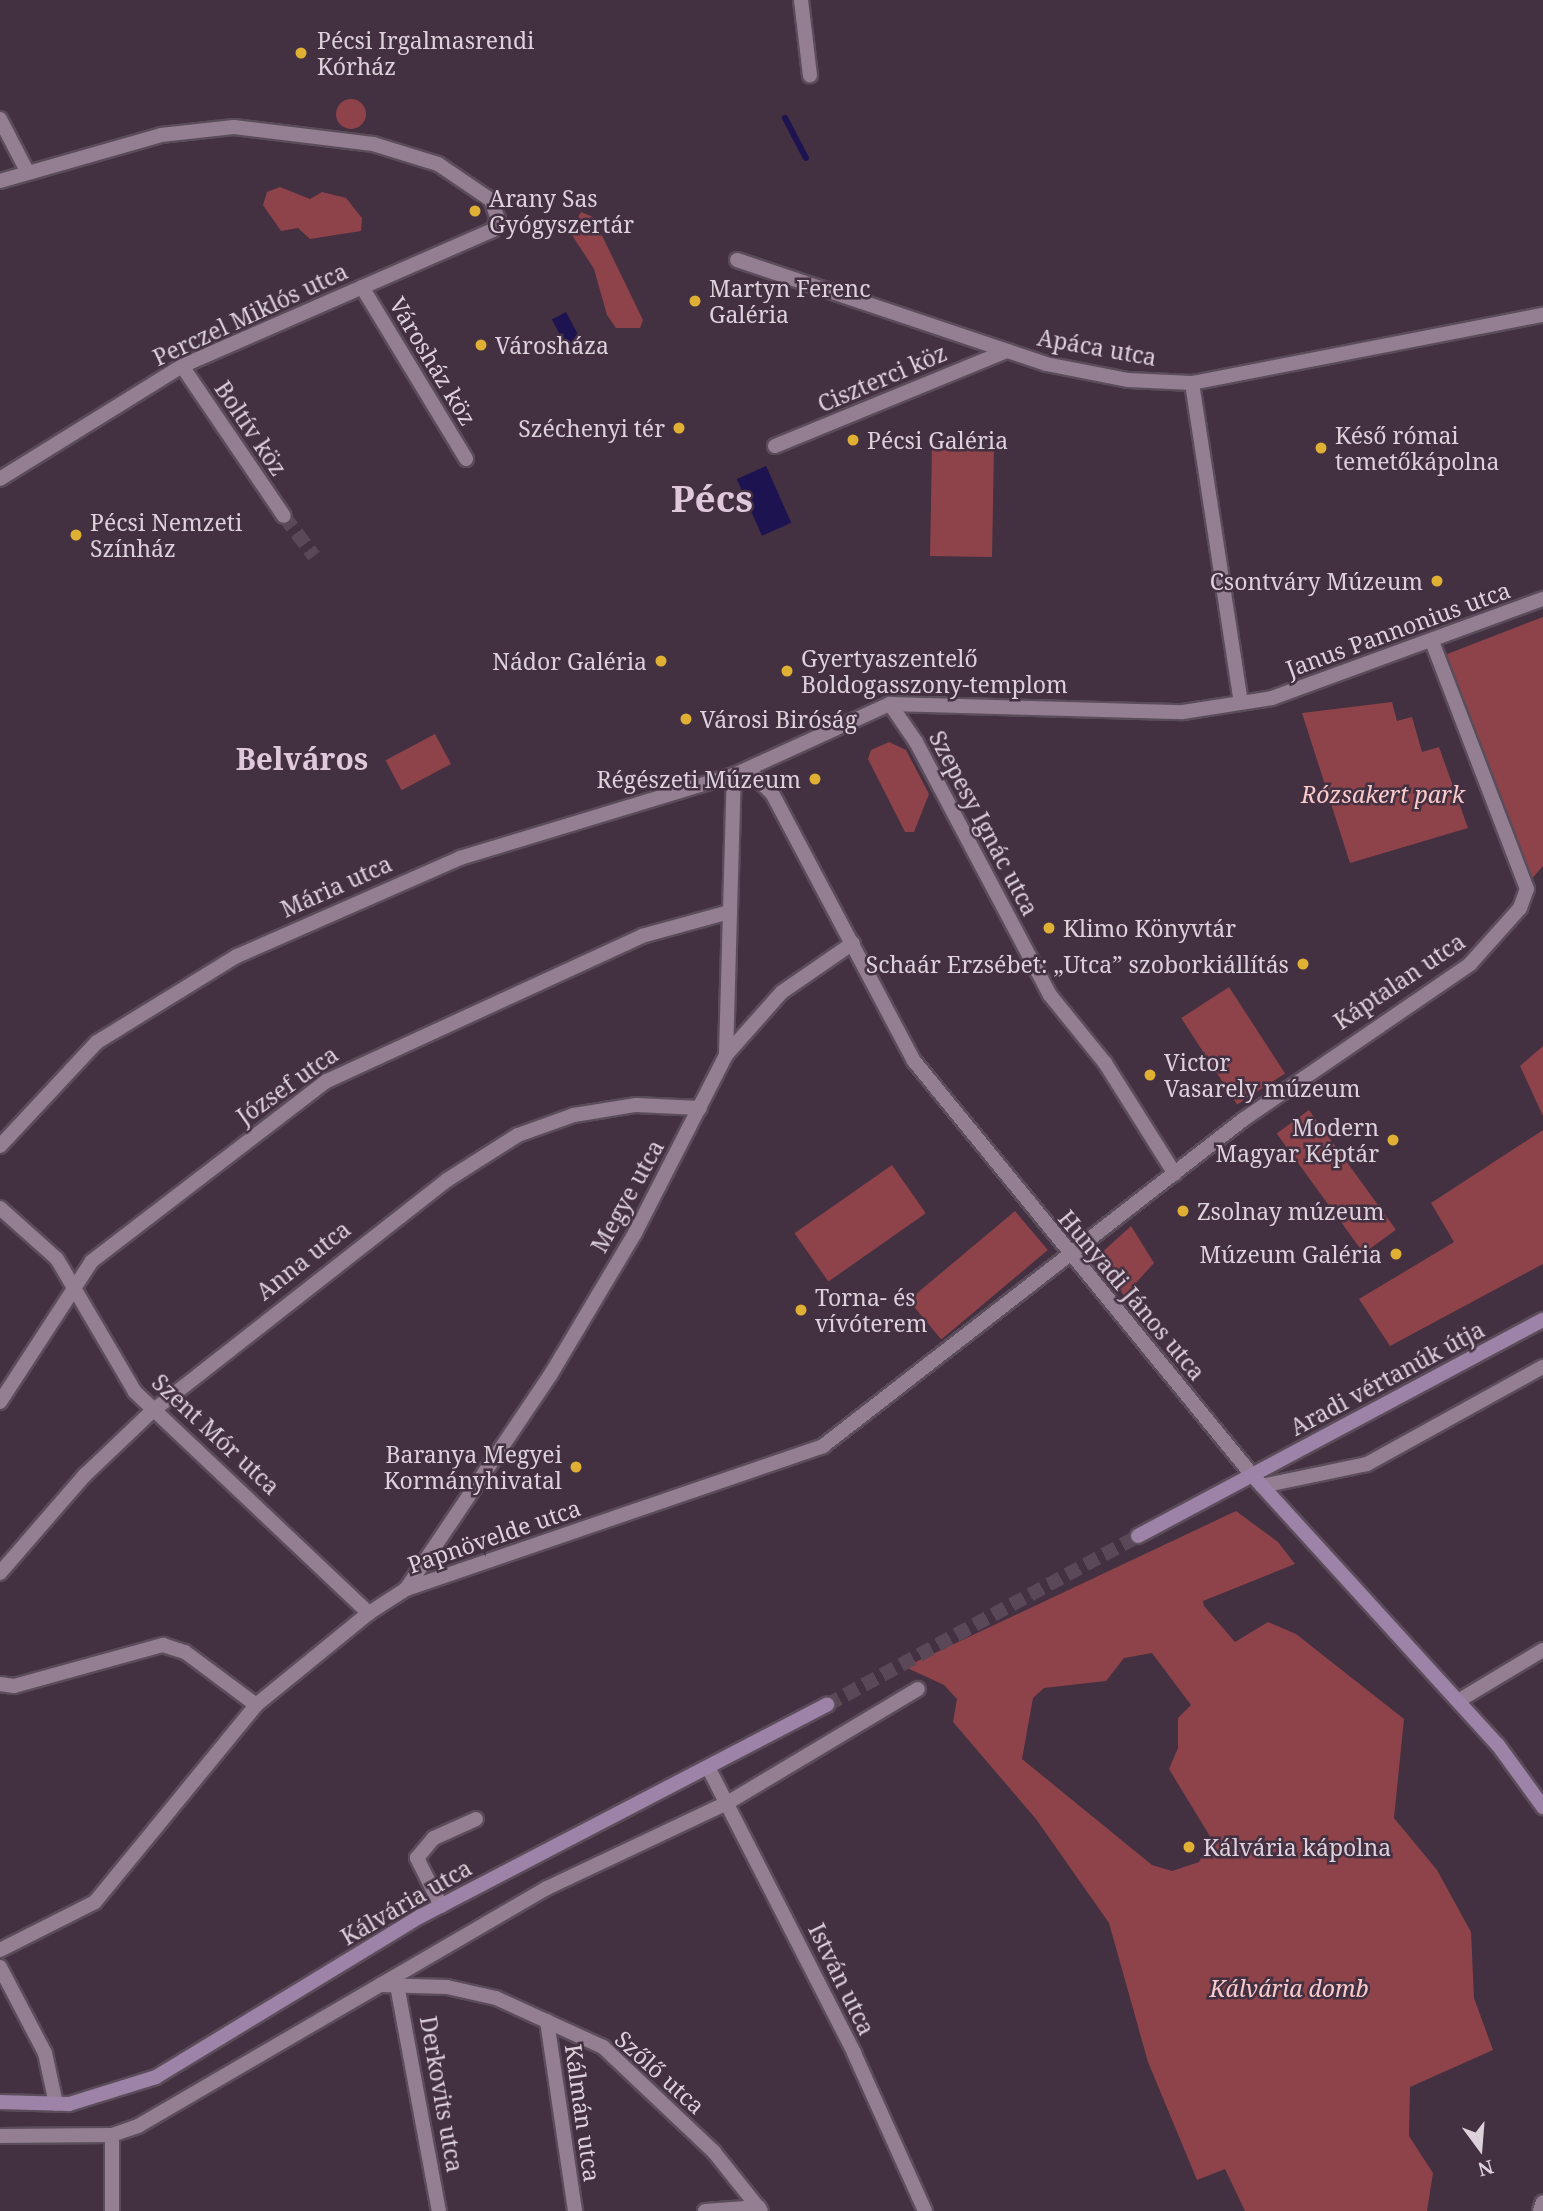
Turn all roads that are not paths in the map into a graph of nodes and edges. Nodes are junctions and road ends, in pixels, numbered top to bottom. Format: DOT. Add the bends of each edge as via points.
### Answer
graph roads {
  1 [pos="801,0"];
  2 [pos="810,75"];
  3 [pos="0,119"];
  4 [pos="27,171"];
  5 [pos="0,181"];
  6 [pos="737,260"];
  7 [pos="362,287"];
  8 [pos="1543,315"];
  9 [pos="1007,351"];
  10 [pos="182,366"];
  11 [pos="1192,383"];
  12 [pos="775,446"];
  13 [pos="466,459"];
  14 [pos="0,479"];
  15 [pos="284,516"];
  16 [pos="1543,599"];
  17 [pos="1432,642"];
  18 [pos="1241,702"];
  19 [pos="890,704"];
  20 [pos="741,772"];
  21 [pos="729,912"];
  22 [pos="853,943"];
  23 [pos="726,1055"];
  24 [pos="700,1108"];
  25 [pos="0,1146"];
  26 [pos="1175,1174"];
  27 [pos="0,1208"];
  28 [pos="1066,1253"];
  29 [pos="74,1282"];
  30 [pos="1543,1320"];
  31 [pos="1543,1367"];
  32 [pos="0,1402"];
  33 [pos="153,1410"];
  34 [pos="1258,1481"];
  35 [pos="1138,1536"];
  36 [pos="0,1573"];
  37 [pos="407,1589"];
  38 [pos="369,1613"];
  39 [pos="1543,1650"];
  40 [pos="0,1684"];
  41 [pos="918,1689"];
  42 [pos="1458,1701"];
  43 [pos="256,1705"];
  44 [pos="827,1705"];
  45 [pos="710,1771"];
  46 [pos="730,1802"];
  47 [pos="1543,1807"];
  48 [pos="476,1819"];
  49 [pos="441,1906"];
  50 [pos="0,1950"];
  51 [pos="0,1967"];
  52 [pos="378,1984"];
  53 [pos="397,1985"];
  54 [pos="547,2021"];
  55 [pos="0,2102"];
  56 [pos="56,2104"];
  57 [pos="112,2135"];
  58 [pos="0,2136"];
  59 [pos="1543,2202"];
  60 [pos="760,2209"];
  61 [pos="112,2211"];
  62 [pos="439,2211"];
  63 [pos="575,2211"];
  64 [pos="705,2211"];
  65 [pos="925,2211"];
  66 [pos="1540,2211"];
  1 -- 2 [label="street"];
  3 -- 4 [label="street"];
  4 -- 5 [label="street"];
  4 -- 7 [label="street, Perczel Miklós utca" via="161,135 234,127 392,149 438,164 491,200 498,219 493,230"];
  6 -- 9 [label="street, Apáca utca"];
  7 -- 10 [label="street, Perczel Miklós utca"];
  7 -- 13 [label="street, Városház köz"];
  8 -- 11 [label="street, Apáca utca"];
  9 -- 11 [label="street, Apáca utca" via="1128,380"];
  9 -- 12 [label="street, Ciszterci köz"];
  10 -- 14 [label="street, Perczel Miklós utca"];
  10 -- 15 [label="street, Boltív köz"];
  11 -- 18 [label="street"];
  16 -- 17 [label="street, Janus Pannonius utca"];
  17 -- 18 [label="street, Janus Pannonius utca" via="1307,689"];
  17 -- 26 [label="street, Káptalan utca" via="1527,889 1520,908 1470,964 1382,1019"];
  18 -- 19 [label="street, Janus Pannonius utca" via="1183,712"];
  19 -- 20 [label="street"];
  19 -- 26 [label="street, Szepesy Ignác utca" via="916,742 1050,995 1105,1063"];
  20 -- 21 [label="street, Megye utca"];
  20 -- 22 [label="street, Hunyadi János utca" via="772,793"];
  20 -- 25 [label="street, Mária utca" via="460,858 208,970 97,1042"];
  21 -- 23 [label="street, Megye utca"];
  21 -- 29 [label="street, József utca" via="642,936 327,1081 132,1229"];
  22 -- 23 [label="street" via="782,992"];
  22 -- 28 [label="street, Hunyadi János utca" via="914,1061"];
  23 -- 24 [label="street, Megye utca"];
  24 -- 33 [label="street, Anna utca" via="636,1105 574,1115 518,1135 373,1234"];
  24 -- 37 [label="street, Megye utca" via="551,1374"];
  26 -- 28 [label="street, Káptalan utca"];
  27 -- 29 [label="street, Szent Mór utca"];
  28 -- 34 [label="street, Hunyadi János utca"];
  28 -- 37 [label="street, Papnövelde utca" via="887,1402 823,1446"];
  29 -- 32 [label="street, József utca"];
  29 -- 33 [label="street, Szent Mór utca" via="135,1392"];
  30 -- 34 [label="street, Aradi vértanúk útja"];
  31 -- 34 [label="street" via="1367,1464"];
  33 -- 36 [label="street, Anna utca" via="85,1475"];
  33 -- 38 [label="street, Szent Mór utca"];
  34 -- 35 [label="street"];
  34 -- 42 [label="street, Hunyadi János utca"];
  37 -- 38 [label="street, Papnövelde utca"];
  38 -- 43 [label="street, Papnövelde utca"];
  39 -- 42 [label="street"];
  40 -- 43 [label="street" via="14,1686 163,1645 185,1652"];
  41 -- 46 [label="street"];
  42 -- 47 [label="street, Hunyadi János utca"];
  43 -- 50 [label="street, Papnövelde utca" via="95,1902"];
  44 -- 45 [label="street, Kálvária utca"];
  45 -- 46 [label="street, István utca"];
  45 -- 49 [label="street, Kálvária utca"];
  46 -- 52 [label="street" via="547,1888"];
  46 -- 65 [label="street, István utca"];
  48 -- 49 [label="street" via="434,1838 417,1858"];
  49 -- 56 [label="street, Kálvária utca" via="156,2077 105,2096"];
  51 -- 56 [label="street" via="45,2053"];
  52 -- 53 [label="street, Szőlő utca"];
  52 -- 57 [label="street" via="138,2126"];
  53 -- 54 [label="street, Szőlő utca" via="496,1998"];
  53 -- 62 [label="street, Derkovits utca"];
  54 -- 60 [label="street, Szőlő utca" via="603,2047 714,2152"];
  54 -- 63 [label="street, Kálmán utca"];
  55 -- 56 [label="street, Kálvária utca"];
  57 -- 58 [label="street"];
  57 -- 61 [label="street"];
  59 -- 66 [label="street"];
  60 -- 64 [label="street"];
}
